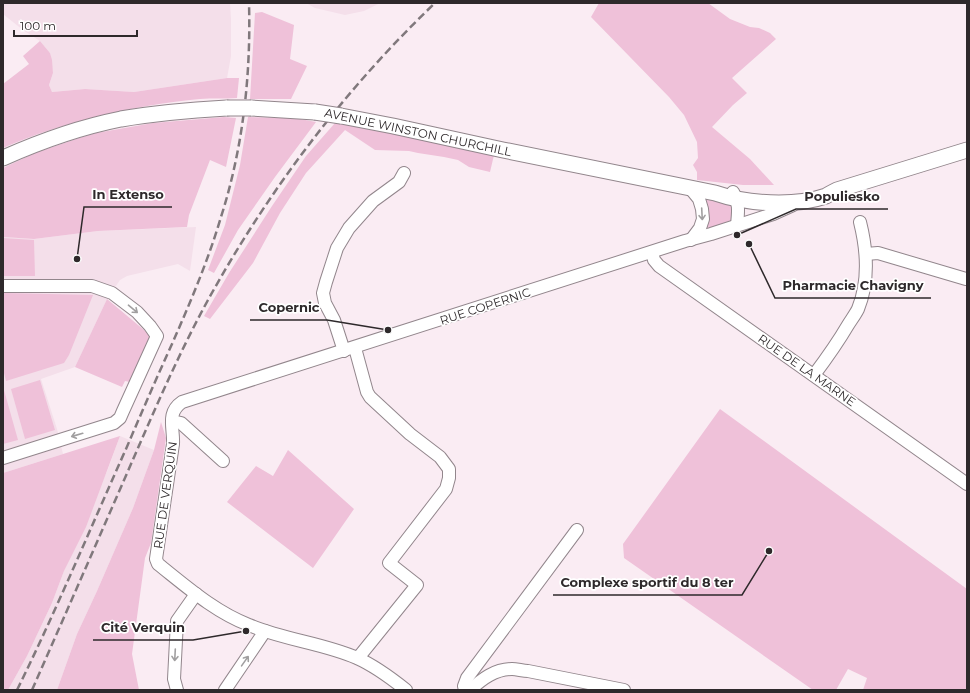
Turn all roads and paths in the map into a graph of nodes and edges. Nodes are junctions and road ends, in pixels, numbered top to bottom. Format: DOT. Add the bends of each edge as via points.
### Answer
graph roads {
  1 [pos="967,150"];
  2 [pos="3,158"];
  3 [pos="404,173"];
  4 [pos="690,188"];
  5 [pos="828,190"];
  6 [pos="735,196"];
  7 [pos="794,202"];
  8 [pos="860,222"];
  9 [pos="737,225"];
  10 [pos="691,240"];
  11 [pos="652,252"];
  12 [pos="866,254"];
  13 [pos="966,279"];
  14 [pos="3,286"];
  15 [pos="350,349"];
  16 [pos="814,375"];
  17 [pos="175,409"];
  18 [pos="172,421"];
  19 [pos="3,458"];
  20 [pos="223,461"];
  21 [pos="967,484"];
  22 [pos="577,530"];
  23 [pos="196,594"];
  24 [pos="265,632"];
  25 [pos="358,658"];
  26 [pos="177,690"];
  27 [pos="225,690"];
  28 [pos="406,690"];
  29 [pos="465,690"];
  30 [pos="470,690"];
  31 [pos="624,690"];
  1 -- 5 [label="main road, AVENUE WINSTON CHURCHILL"];
  2 -- 4 [label="main road, AVENUE WINSTON CHURCHILL, bridge" via="96,125 151,114 251,108 341,116"];
  3 -- 15 [label="street" via="399,182 374,201 349,228 337,248 326,282 323,293 325,303"];
  4 -- 6 [label="main road, AVENUE WINSTON CHURCHILL"];
  4 -- 10 [label="street, one-way" via="699,198 703,219"];
  5 -- 6 [label="main road, AVENUE WINSTON CHURCHILL" via="790,195"];
  5 -- 7 [label="main road, AVENUE WINSTON CHURCHILL" via="826,196"];
  6 -- 7 [label="main road, AVENUE WINSTON CHURCHILL" via="768,202"];
  6 -- 9 [label="street"];
  7 -- 9 [label="street, RUE COPERNIC" via="793,205 773,214"];
  8 -- 12 [label="street"];
  9 -- 10 [label="street, RUE COPERNIC"];
  10 -- 11 [label="street, RUE COPERNIC"];
  11 -- 15 [label="street, RUE COPERNIC"];
  11 -- 16 [label="street, RUE DE LA MARNE" via="659,266"];
  12 -- 13 [label="street" via="878,253"];
  12 -- 16 [label="street" via="863,294 857,310"];
  14 -- 19 [label="street, one-way" via="92,286 112,293 137,312 157,336 120,418 114,423"];
  15 -- 17 [label="street, RUE COPERNIC" via="182,402"];
  15 -- 25 [label="street" via="370,397 410,434 440,457 449,470 446,489 389,563 417,585"];
  16 -- 21 [label="street, RUE DE LA MARNE"];
  17 -- 18 [label="street, RUE DE VERQUIN"];
  18 -- 20 [label="street" via="181,423"];
  18 -- 23 [label="street, RUE DE VERQUIN" via="174,436 156,559 158,564"];
  22 -- 29 [label="street" via="467,678"];
  23 -- 24 [label="street, RUE DE VERQUIN" via="225,614"];
  23 -- 26 [label="street, one-way" via="177,621 174,679"];
  24 -- 25 [label="street, RUE DE VERQUIN"];
  27 -- 24 [label="street, one-way"];
  25 -- 28 [label="street, RUE DE VERQUIN" via="386,674"];
  30 -- 31 [label="street" via="497,671 512,669"];
}
